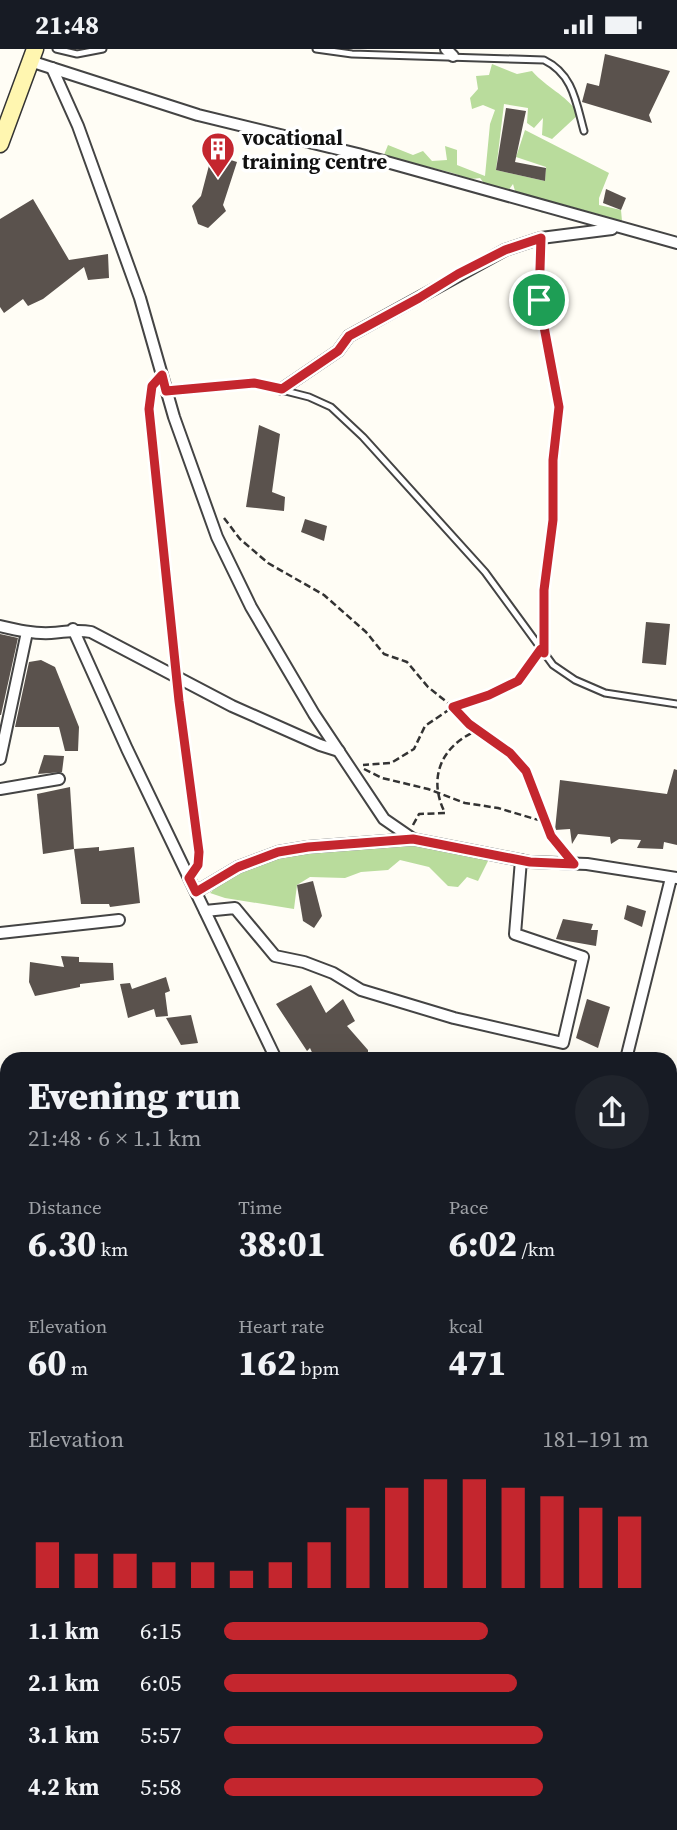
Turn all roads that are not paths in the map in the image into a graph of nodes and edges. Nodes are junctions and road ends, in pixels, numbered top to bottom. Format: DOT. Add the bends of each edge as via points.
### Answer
graph roads {
  1 [pos="56,49"];
  2 [pos="103,49"];
  3 [pos="316,49"];
  4 [pos="450,53"];
  5 [pos="32,55"];
  6 [pos="52,68"];
  7 [pos="584,131"];
  8 [pos="0,144"];
  9 [pos="618,228"];
  10 [pos="677,243"];
  11 [pos="162,375"];
  12 [pos="282,389"];
  13 [pos="166,391"];
  14 [pos="0,626"];
  15 [pos="73,629"];
  16 [pos="26,632"];
  17 [pos="177,678"];
  18 [pos="677,704"];
  19 [pos="339,751"];
  20 [pos="0,759"];
  21 [pos="59,779"];
  22 [pos="0,789"];
  23 [pos="410,837"];
  24 [pos="521,860"];
  25 [pos="189,878"];
  26 [pos="674,878"];
  27 [pos="196,892"];
  28 [pos="205,911"];
  29 [pos="120,920"];
  30 [pos="0,933"];
  31 [pos="271,1052"];
  32 [pos="628,1052"];
  1 -- 2 [label="lane" via="77,54"];
  3 -- 4 [label="lane" via="352,54"];
  4 -- 7 [label="lane" via="544,60 558,67 571,87"];
  5 -- 6 [label="street"];
  5 -- 8 [label="main road"];
  6 -- 9 [label="street" via="198,115 358,154"];
  6 -- 11 [label="street" via="136,287"];
  9 -- 10 [label="street"];
  9 -- 12 [label="street" via="541,238 493,256 349,336 338,351"];
  11 -- 13 [label="street"];
  11 -- 17 [label="lane" via="152,386 149,409"];
  12 -- 13 [label="lane" via="254,383"];
  12 -- 18 [label="lane" via="331,407 346,418 485,572 563,673 605,693"];
  13 -- 19 [label="street" via="218,537 251,607"];
  14 -- 16 [label="street"];
  15 -- 16 [label="street"];
  15 -- 17 [label="street" via="109,640"];
  15 -- 25 [label="street"];
  16 -- 20 [label="street"];
  17 -- 19 [label="street"];
  17 -- 25 [label="lane" via="199,852 198,865"];
  19 -- 23 [label="street" via="384,820"];
  21 -- 22 [label="street"];
  23 -- 24 [label="street"];
  23 -- 27 [label="street" via="278,852 238,867"];
  24 -- 26 [label="street"];
  24 -- 28 [label="street" via="514,934 583,957 563,1043 361,990 333,973 275,956 235,908"];
  25 -- 27 [label="street"];
  26 -- 32 [label="street"];
  27 -- 28 [label="street"];
  28 -- 31 [label="street"];
  29 -- 30 [label="street"];
}
